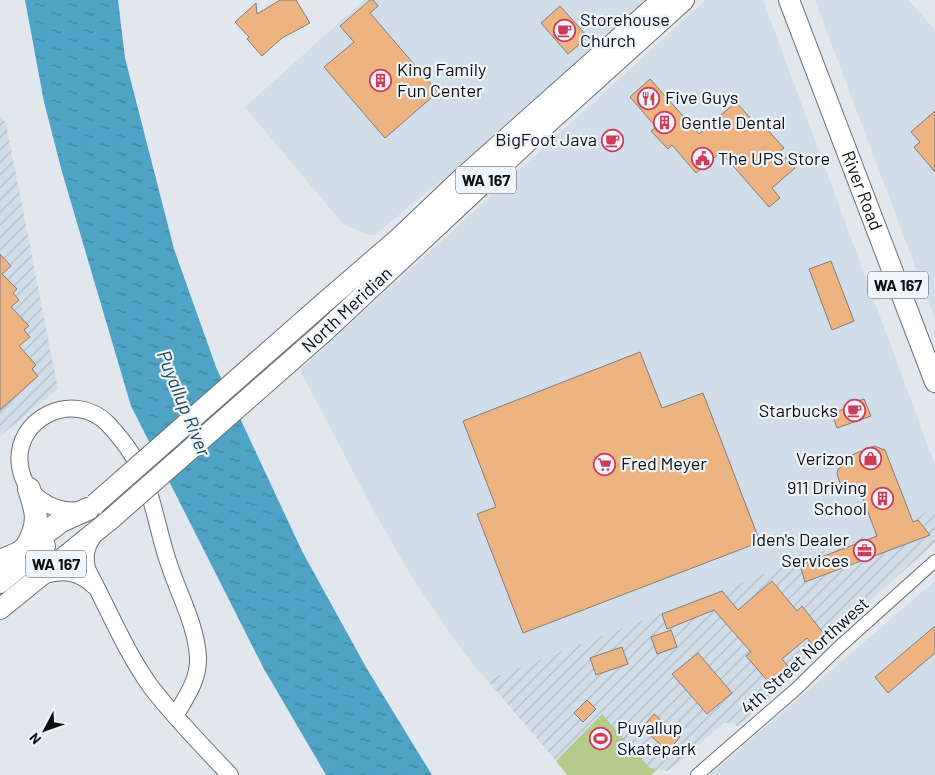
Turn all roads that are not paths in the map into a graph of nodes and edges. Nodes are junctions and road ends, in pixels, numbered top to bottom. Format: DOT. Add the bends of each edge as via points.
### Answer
graph roads {
  1 [pos="662,0"];
  2 [pos="684,0"];
  3 [pos="776,0"];
  4 [pos="789,0"];
  5 [pos="808,48"];
  6 [pos="935,382"];
  7 [pos="30,488"];
  8 [pos="91,506"];
  9 [pos="106,523"];
  10 [pos="27,546"];
  11 [pos="0,561"];
  12 [pos="935,561"];
  13 [pos="42,576"];
  14 [pos="0,583"];
  15 [pos="102,596"];
  16 [pos="0,608"];
  17 [pos="175,716"];
  18 [pos="230,775"];
  19 [pos="697,775"];
  1 -- 8 [label="main road, North Meridian / WA 167, bridge" via="399,238"];
  2 -- 9 [label="main road, North Meridian / WA 167, bridge" via="325,331"];
  3 -- 5 [label="main road, WA 167"];
  4 -- 5 [label="main road, River Road / WA 167"];
  5 -- 6 [label="main road, River Road / WA 167"];
  7 -- 8 [label="street" via="54,507 66,510"];
  7 -- 10 [label="highway" via="37,524"];
  7 -- 17 [label="street" via="20,466 22,442 35,422 56,410 79,408 101,418 136,461 196,639 197,672"];
  8 -- 10 [label="highway, WA 167" via="61,521"];
  8 -- 14 [label="main road, North Meridian"];
  9 -- 13 [label="main road, North Meridian / WA 167"];
  9 -- 15 [label="street" via="90,541 85,558 87,570"];
  10 -- 11 [label="highway, WA 167" via="11,558"];
  12 -- 19 [label="street, 4th Street Northwest" via="785,700"];
  13 -- 15 [label="street" via="56,572 76,573 86,578"];
  13 -- 16 [label="main road, North Meridian / WA 167"];
  15 -- 17 [label="street" via="136,664"];
  17 -- 18 [label="street"];
}
